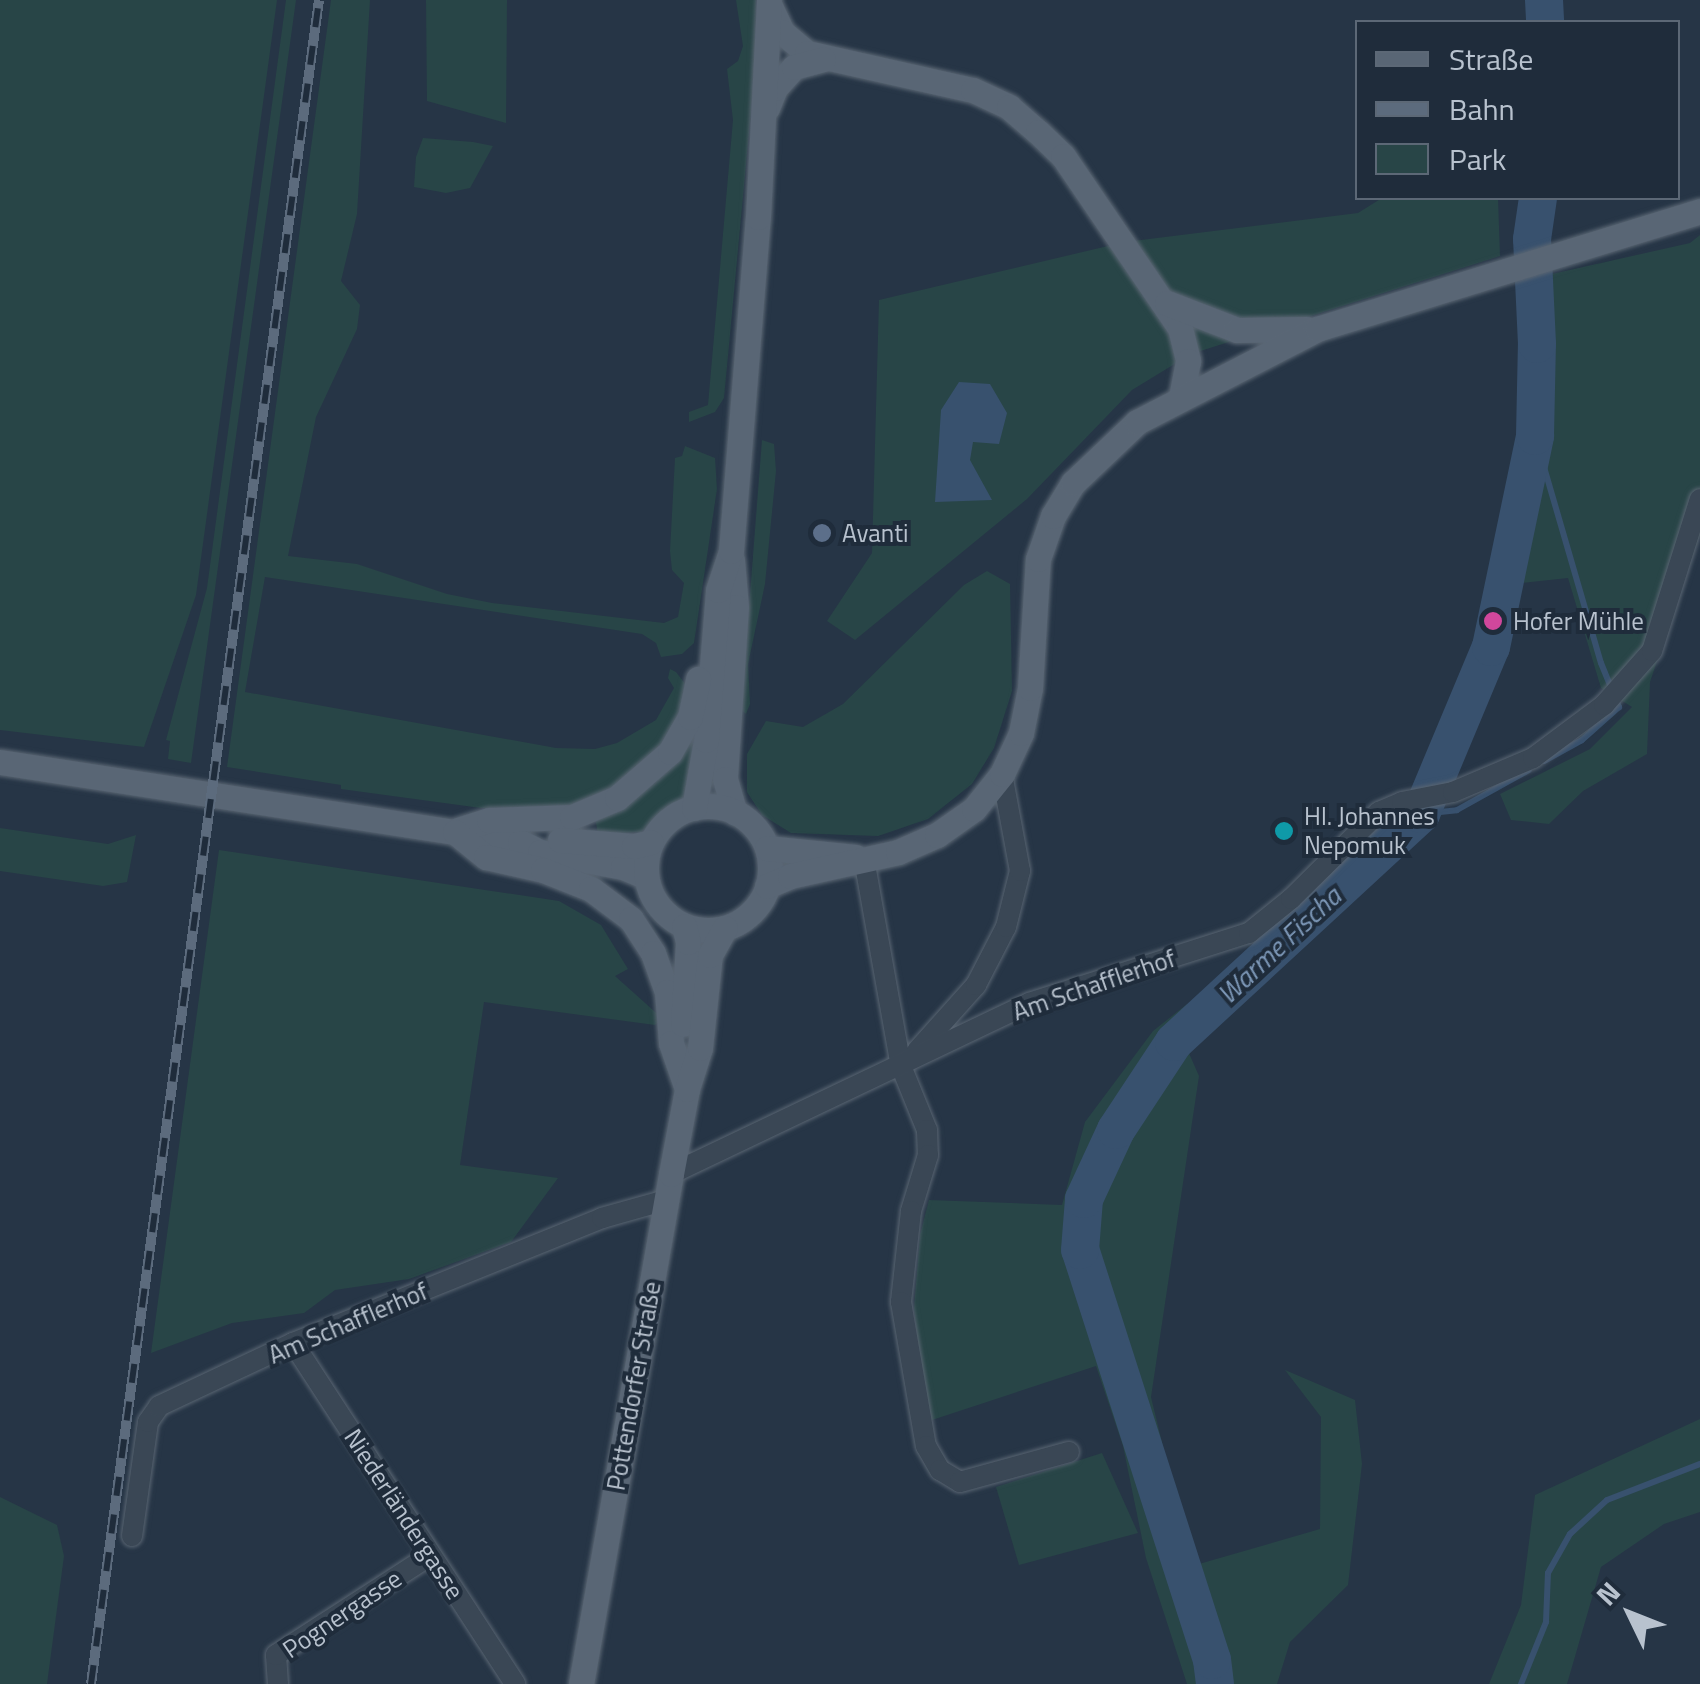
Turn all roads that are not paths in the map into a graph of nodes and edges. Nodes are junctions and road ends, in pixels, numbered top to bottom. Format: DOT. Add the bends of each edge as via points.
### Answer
graph roads {
  1 [pos="769,2"];
  2 [pos="823,60"];
  3 [pos="761,121"];
  4 [pos="1700,211"];
  5 [pos="1166,304"];
  6 [pos="1317,329"];
  7 [pos="1181,397"];
  8 [pos="1700,499"];
  9 [pos="731,550"];
  10 [pos="716,617"];
  11 [pos="0,762"];
  12 [pos="1002,774"];
  13 [pos="694,808"];
  14 [pos="734,813"];
  15 [pos="455,832"];
  16 [pos="520,842"];
  17 [pos="652,842"];
  18 [pos="767,848"];
  19 [pos="864,859"];
  20 [pos="646,878"];
  21 [pos="767,886"];
  22 [pos="684,926"];
  23 [pos="725,928"];
  24 [pos="901,1066"];
  25 [pos="687,1089"];
  26 [pos="671,1174"];
  27 [pos="666,1200"];
  28 [pos="293,1343"];
  29 [pos="1069,1452"];
  30 [pos="132,1536"];
  31 [pos="429,1556"];
  32 [pos="278,1684"];
  33 [pos="515,1684"];
  34 [pos="581,1684"];
  1 -- 2 [label="main road" via="782,32"];
  1 -- 3 [label="main road"];
  2 -- 3 [label="main road" via="786,75"];
  2 -- 5 [label="main road" via="934,78 1008,107 1063,156"];
  3 -- 9 [label="main road"];
  4 -- 6 [label="main road"];
  5 -- 6 [label="main road" via="1237,330"];
  5 -- 7 [label="main road" via="1186,343"];
  6 -- 7 [label="main road"];
  7 -- 12 [label="main road" via="1102,452 1053,516 1038,558 1022,732"];
  8 -- 24 [label="street, Am Schafflerhof" via="1652,651 1611,698 1533,758 1453,792 1379,812 1249,933 1029,1003"];
  9 -- 10 [label="main road"];
  9 -- 14 [label="main road" via="736,607 726,779"];
  10 -- 13 [label="main road"];
  10 -- 15 [label="main road" via="682,736 637,785 572,817 489,820"];
  11 -- 15 [label="main road"];
  12 -- 19 [label="main road" via="974,808 937,835"];
  12 -- 24 [label="street" via="1020,871 1006,926 976,985"];
  13 -- 14 [label="main road"];
  13 -- 17 [label="main road" via="676,814"];
  14 -- 18 [label="main road" via="759,832"];
  15 -- 16 [label="main road"];
  15 -- 25 [label="main road" via="486,857 592,889 631,920 653,953 666,992 671,1043"];
  16 -- 17 [label="main road"];
  16 -- 20 [label="main road"];
  17 -- 20 [label="main road"];
  18 -- 19 [label="main road"];
  18 -- 21 [label="main road"];
  19 -- 21 [label="main road"];
  19 -- 24 [label="street"];
  20 -- 22 [label="main road" via="659,907"];
  21 -- 23 [label="main road" via="751,912"];
  22 -- 23 [label="main road"];
  22 -- 25 [label="main road, Pottendorfer Straße" via="681,1047"];
  23 -- 25 [label="main road, Pottendorfer Straße" via="710,955 700,1048"];
  24 -- 26 [label="street, Am Schafflerhof"];
  24 -- 29 [label="street" via="927,1130 901,1302 926,1446 940,1470 960,1482"];
  25 -- 26 [label="main road, Pottendorfer Straße"];
  26 -- 27 [label="main road, Pottendorfer Straße"];
  27 -- 28 [label="street, Am Schafflerhof"];
  27 -- 34 [label="main road, Pottendorfer Straße"];
  28 -- 30 [label="street, Am Schafflerhof" via="159,1406 148,1422"];
  28 -- 31 [label="street, Niederländergasse"];
  31 -- 32 [label="street, Pognergasse" via="276,1655"];
  31 -- 33 [label="street, Niederländergasse"];
}
